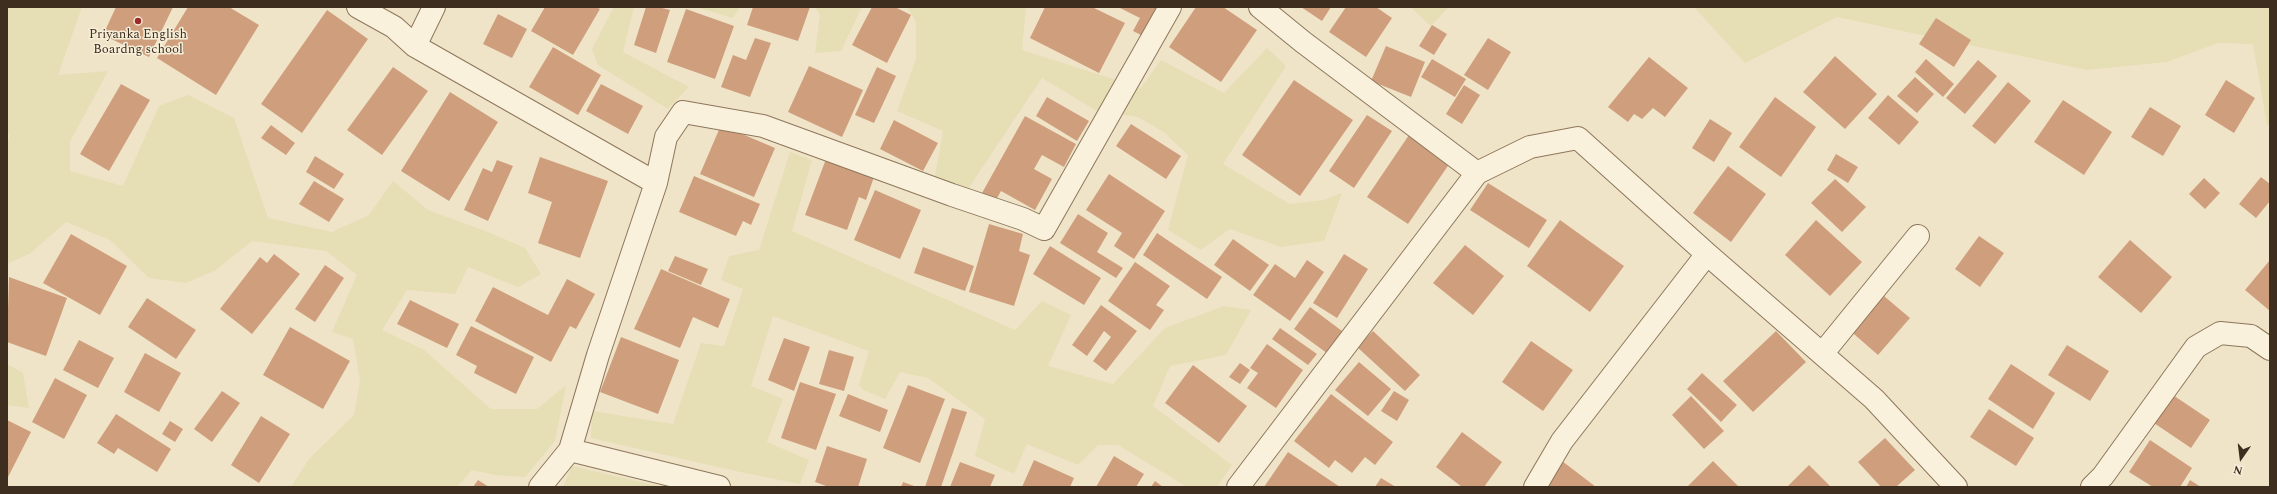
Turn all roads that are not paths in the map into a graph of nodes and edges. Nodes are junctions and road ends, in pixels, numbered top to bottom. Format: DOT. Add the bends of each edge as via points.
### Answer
graph roads {
  1 [pos="358,7"];
  2 [pos="434,7"];
  3 [pos="1170,7"];
  4 [pos="1260,7"];
  5 [pos="415,46"];
  6 [pos="1477,173"];
  7 [pos="656,183"];
  8 [pos="1918,236"];
  9 [pos="1707,254"];
  10 [pos="2270,349"];
  11 [pos="1822,354"];
  12 [pos="570,450"];
  13 [pos="540,487"];
  14 [pos="719,487"];
  15 [pos="1238,487"];
  16 [pos="1535,487"];
  17 [pos="1956,487"];
  18 [pos="2092,487"];
  1 -- 5 [label="street" via="394,27"];
  2 -- 5 [label="street"];
  3 -- 7 [label="street" via="1044,229 1023,219 763,126 683,112 666,137"];
  4 -- 6 [label="street"];
  5 -- 7 [label="street"];
  6 -- 9 [label="street" via="1530,147 1578,138"];
  6 -- 15 [label="street"];
  7 -- 12 [label="street" via="598,355"];
  8 -- 11 [label="street"];
  9 -- 11 [label="street"];
  9 -- 16 [label="street" via="1562,441"];
  10 -- 18 [label="street" via="2251,336 2220,332 2196,347 2103,476"];
  11 -- 17 [label="street" via="1874,399"];
  12 -- 13 [label="street"];
  12 -- 14 [label="street"];
}
